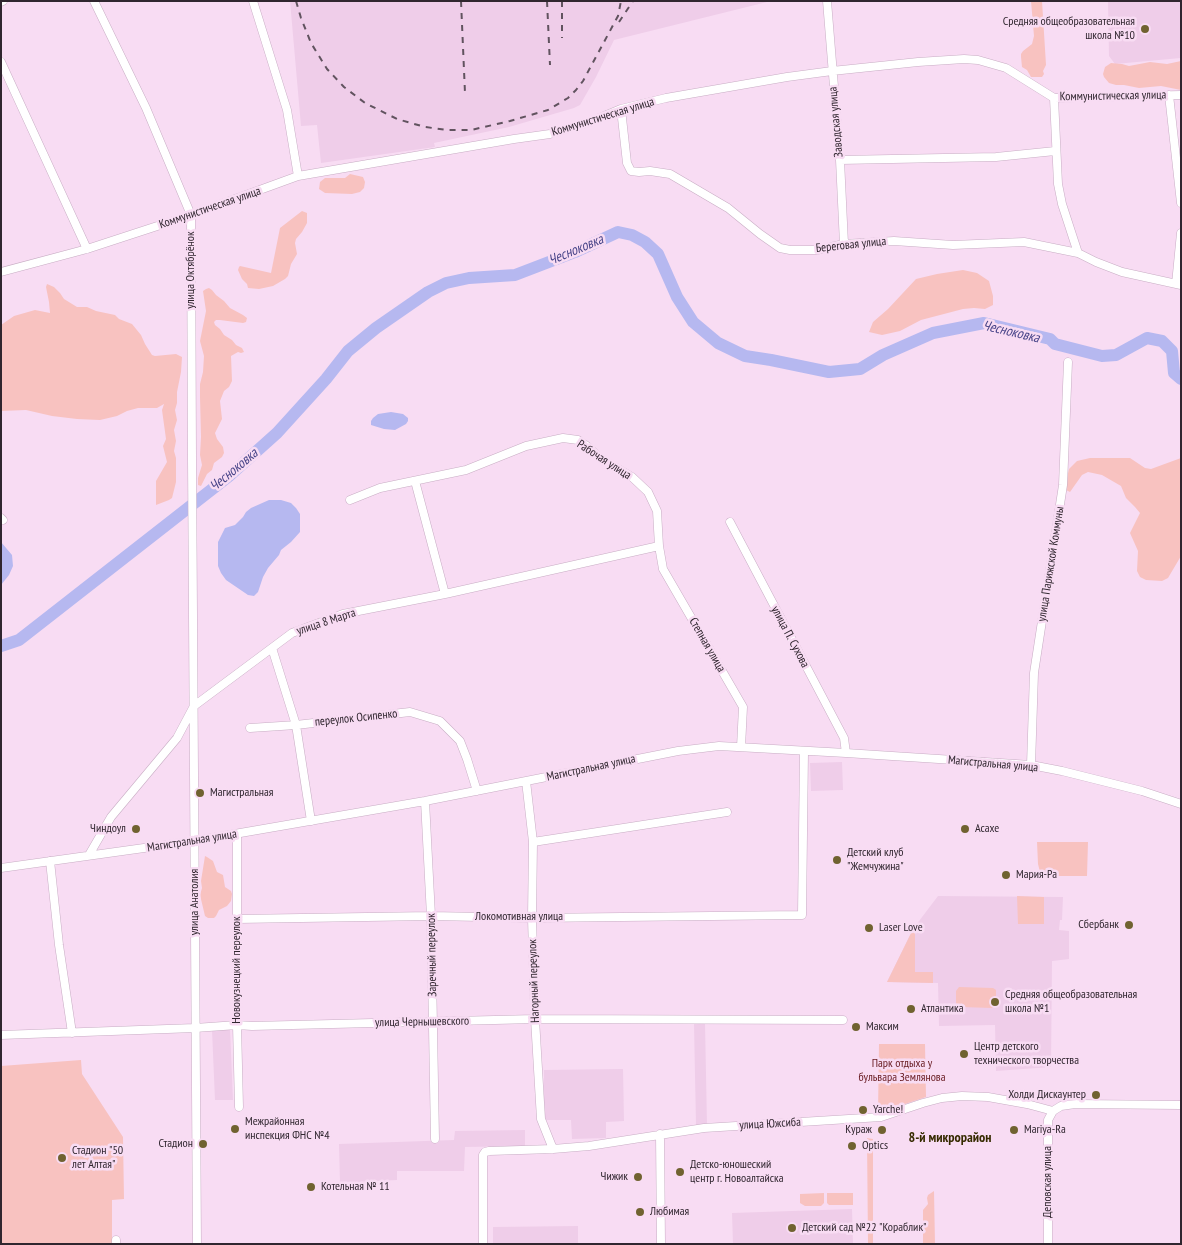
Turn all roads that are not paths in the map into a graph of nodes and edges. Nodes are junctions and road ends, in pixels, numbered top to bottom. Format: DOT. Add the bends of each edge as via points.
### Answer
graph roads {
  1 [pos="94,1"];
  2 [pos="253,1"];
  3 [pos="826,1"];
  4 [pos="1,62"];
  5 [pos="832,71"];
  6 [pos="1181,95"];
  7 [pos="1169,96"];
  8 [pos="1054,98"];
  9 [pos="621,109"];
  10 [pos="1055,151"];
  11 [pos="840,160"];
  12 [pos="298,176"];
  13 [pos="1181,203"];
  14 [pos="191,215"];
  15 [pos="1181,233"];
  16 [pos="844,244"];
  17 [pos="87,249"];
  18 [pos="1078,253"];
  19 [pos="1,272"];
  20 [pos="1178,285"];
  21 [pos="1068,362"];
  22 [pos="414,481"];
  23 [pos="350,500"];
  24 [pos="730,522"];
  25 [pos="192,530"];
  26 [pos="659,546"];
  27 [pos="445,594"];
  28 [pos="272,648"];
  29 [pos="194,706"];
  30 [pos="296,724"];
  31 [pos="250,728"];
  32 [pos="742,747"];
  33 [pos="804,752"];
  34 [pos="846,753"];
  35 [pos="1031,765"];
  36 [pos="526,781"];
  37 [pos="477,791"];
  38 [pos="425,802"];
  39 [pos="1181,804"];
  40 [pos="728,812"];
  41 [pos="311,821"];
  42 [pos="237,834"];
  43 [pos="194,841"];
  44 [pos="533,842"];
  45 [pos="89,855"];
  46 [pos="50,861"];
  47 [pos="1,868"];
  48 [pos="431,916"];
  49 [pos="532,918"];
  50 [pos="237,919"];
  51 [pos="535,1019"];
  52 [pos="843,1020"];
  53 [pos="433,1022"];
  54 [pos="237,1025"];
  55 [pos="195,1028"];
  56 [pos="72,1033"];
  57 [pos="1,1035"];
  58 [pos="1181,1105"];
  59 [pos="239,1107"];
  60 [pos="1053,1112"];
  61 [pos="660,1134"];
  62 [pos="436,1139"];
  63 [pos="554,1149"];
  64 [pos="197,1244"];
  65 [pos="483,1244"];
  66 [pos="661,1244"];
  67 [pos="1048,1244"];
  1 -- 14 [label="street, улица Октябрёнок" via="146,108"];
  2 -- 12 [label="street" via="287,110"];
  3 -- 5 [label="street, Заводская улица"];
  4 -- 17 [label="street"];
  5 -- 8 [label="street, Коммунистическая улица" via="918,62 978,60 1006,68"];
  5 -- 9 [label="street, Коммунистическая улица" via="706,90"];
  5 -- 11 [label="street, Заводская улица"];
  6 -- 7 [label="street, Коммунистическая улица"];
  7 -- 8 [label="street, Коммунистическая улица"];
  7 -- 13 [label="street"];
  8 -- 10 [label="street"];
  9 -- 12 [label="street, Коммунистическая улица" via="550,134"];
  9 -- 16 [label="street, Береговая улица" via="627,163 631,171 670,174 728,208 780,248 817,250"];
  10 -- 11 [label="street" via="996,157"];
  10 -- 18 [label="street" via="1062,204"];
  11 -- 16 [label="street, Заводская улица"];
  12 -- 14 [label="street, Коммунистическая улица"];
  14 -- 17 [label="street, Коммунистическая улица"];
  14 -- 25 [label="street, улица Октябрёнок"];
  15 -- 20 [label="street"];
  16 -- 18 [label="street, Береговая улица" via="894,240 953,245 1024,242"];
  17 -- 19 [label="street, Коммунистическая улица"];
  18 -- 20 [label="street, Береговая улица" via="1122,272"];
  21 -- 35 [label="street, улица Парижской Коммуны" via="1063,485 1034,673"];
  22 -- 23 [label="street, Рабочая улица" via="380,488"];
  22 -- 26 [label="street, Рабочая улица" via="466,470 526,446 563,438 578,440 648,492 657,511"];
  22 -- 27 [label="street"];
  24 -- 34 [label="street, улица П. Сухова" via="844,738"];
  25 -- 29 [label="street, улица Анатолия"];
  26 -- 27 [label="street, улица 8 Марта"];
  26 -- 32 [label="street, Степная улица" via="663,569 743,707"];
  27 -- 28 [label="street, улица 8 Марта" via="343,614 292,632"];
  28 -- 29 [label="street, улица 8 Марта"];
  28 -- 30 [label="street"];
  29 -- 43 [label="street, улица Анатолия"];
  29 -- 45 [label="street, улица 8 Марта" via="177,738 111,817"];
  30 -- 31 [label="street, переулок Осипенко"];
  30 -- 37 [label="street, переулок Осипенко" via="410,712 440,721 460,740"];
  30 -- 41 [label="street"];
  32 -- 33 [label="street, Магистральная улица"];
  32 -- 36 [label="street, Магистральная улица" via="678,750"];
  33 -- 34 [label="street, Магистральная улица"];
  33 -- 49 [label="street, Локомотивная улица" via="802,915"];
  34 -- 35 [label="street, Магистральная улица"];
  35 -- 39 [label="street, Магистральная улица" via="1142,791"];
  36 -- 37 [label="street, Магистральная улица"];
  36 -- 44 [label="street, Нагорный переулок"];
  37 -- 38 [label="street, Магистральная улица"];
  38 -- 41 [label="street, Магистральная улица"];
  38 -- 48 [label="street, Заречный переулок"];
  40 -- 44 [label="street"];
  41 -- 42 [label="street, Магистральная улица"];
  42 -- 43 [label="street, Магистральная улица"];
  42 -- 50 [label="street, Новокузнецкий переулок"];
  43 -- 45 [label="street, Магистральная улица"];
  43 -- 55 [label="street, улица Анатолия"];
  44 -- 49 [label="street, Нагорный переулок"];
  45 -- 46 [label="street, Магистральная улица"];
  46 -- 47 [label="street, Магистральная улица"];
  46 -- 56 [label="street"];
  48 -- 49 [label="street, Локомотивная улица"];
  48 -- 50 [label="street, Локомотивная улица"];
  48 -- 53 [label="street, Заречный переулок"];
  49 -- 51 [label="street, Нагорный переулок"];
  50 -- 54 [label="street, Новокузнецкий переулок"];
  51 -- 52 [label="street, улица Чернышевского"];
  51 -- 53 [label="street, улица Чернышевского"];
  51 -- 63 [label="street, Нагорный переулок" via="541,1119"];
  53 -- 54 [label="street, улица Чернышевского"];
  53 -- 62 [label="street, Заречный переулок"];
  54 -- 55 [label="street, улица Чернышевского"];
  54 -- 59 [label="street, Новокузнецкий переулок"];
  55 -- 56 [label="street, улица Чернышевского"];
  55 -- 64 [label="street, улица Анатолия"];
  56 -- 57 [label="street, улица Чернышевского"];
  58 -- 60 [label="street" via="1075,1104 1061,1106"];
  60 -- 61 [label="street, улица Южсиба" via="988,1097 962,1096 942,1098 881,1117 704,1128"];
  60 -- 67 [label="street, Деповская улица" via="1048,1120"];
  61 -- 63 [label="street, улица Южсиба"];
  61 -- 66 [label="street"];
  63 -- 65 [label="street, улица Южсиба" via="485,1152"];
}
